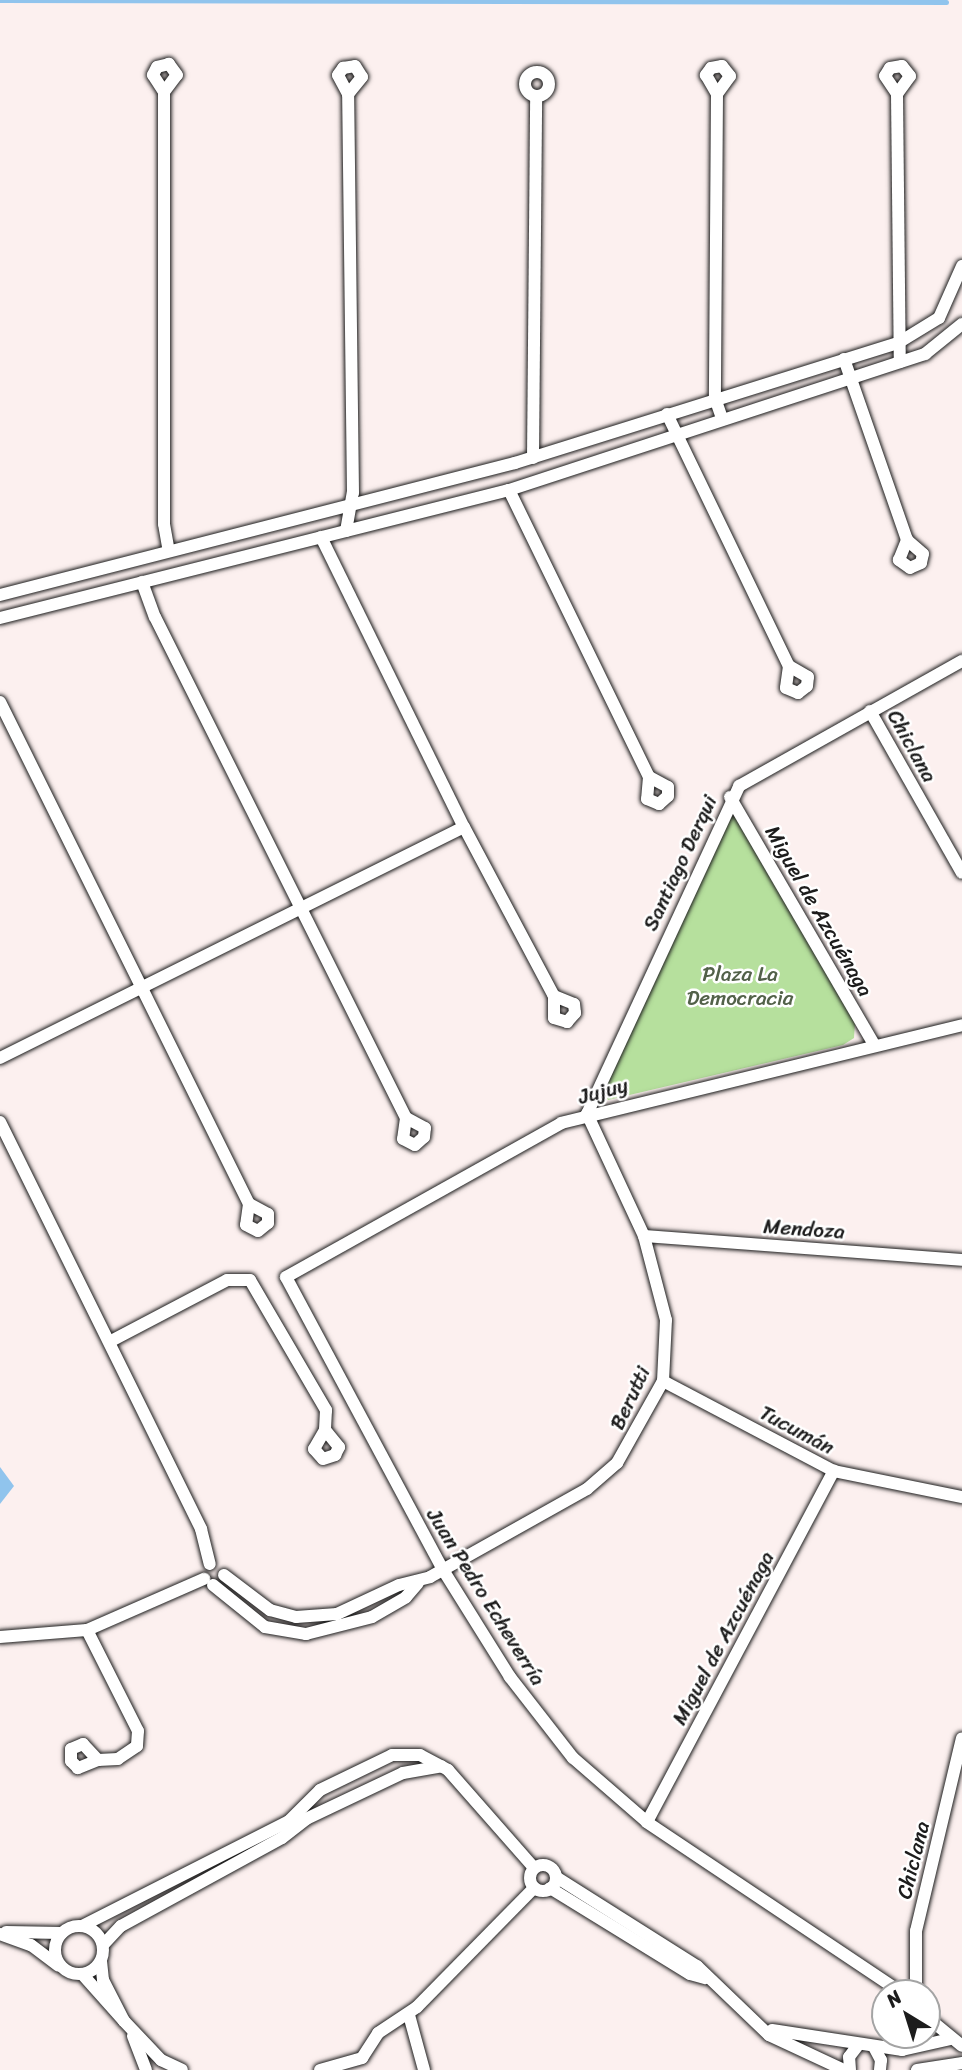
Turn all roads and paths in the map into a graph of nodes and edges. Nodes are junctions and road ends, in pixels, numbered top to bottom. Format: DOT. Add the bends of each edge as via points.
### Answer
graph roads {
  1 [pos="164,92"];
  2 [pos="717,93"];
  3 [pos="897,93"];
  4 [pos="348,94"];
  5 [pos="536,96"];
  6 [pos="962,266"];
  7 [pos="962,324"];
  8 [pos="898,343"];
  9 [pos="844,359"];
  10 [pos="900,362"];
  11 [pos="849,377"];
  12 [pos="715,398"];
  13 [pos="667,414"];
  14 [pos="722,418"];
  15 [pos="675,435"];
  16 [pos="538,457"];
  17 [pos="515,463"];
  18 [pos="550,477"];
  19 [pos="515,488"];
  20 [pos="348,508"];
  21 [pos="346,531"];
  22 [pos="321,537"];
  23 [pos="907,540"];
  24 [pos="173,550"];
  25 [pos="148,556"];
  26 [pos="184,572"];
  27 [pos="148,581"];
  28 [pos="0,595"];
  29 [pos="0,618"];
  30 [pos="962,661"];
  31 [pos="789,666"];
  32 [pos="0,702"];
  33 [pos="870,711"];
  34 [pos="649,777"];
  35 [pos="730,797"];
  36 [pos="464,827"];
  37 [pos="962,873"];
  38 [pos="303,908"];
  39 [pos="143,988"];
  40 [pos="554,996"];
  41 [pos="962,1025"];
  42 [pos="874,1044"];
  43 [pos="0,1058"];
  44 [pos="587,1114"];
  45 [pos="406,1118"];
  46 [pos="0,1122"];
  47 [pos="249,1204"];
  48 [pos="644,1236"];
  49 [pos="962,1260"];
  50 [pos="286,1277"];
  51 [pos="111,1341"];
  52 [pos="663,1381"];
  53 [pos="325,1430"];
  54 [pos="834,1471"];
  55 [pos="962,1497"];
  56 [pos="209,1564"];
  57 [pos="442,1568"];
  58 [pos="224,1575"];
  59 [pos="208,1582"];
  60 [pos="418,1583"];
  61 [pos="87,1630"];
  62 [pos="0,1637"];
  63 [pos="962,1738"];
  64 [pos="98,1760"];
  65 [pos="441,1766"];
  66 [pos="296,1820"];
  67 [pos="646,1822"];
  68 [pos="534,1868"];
  69 [pos="553,1883"];
  70 [pos="534,1888"];
  71 [pos="82,1926"];
  72 [pos="0,1933"];
  73 [pos="62,1933"];
  74 [pos="103,1945"];
  75 [pos="101,1962"];
  76 [pos="62,1968"];
  77 [pos="83,1975"];
  78 [pos="881,1979"];
  79 [pos="916,1979"];
  80 [pos="409,2015"];
  81 [pos="124,2021"];
  82 [pos="760,2028"];
  83 [pos="941,2030"];
  84 [pos="132,2032"];
  85 [pos="956,2043"];
  86 [pos="858,2045"];
  87 [pos="871,2047"];
  88 [pos="875,2049"];
  89 [pos="962,2063"];
  90 [pos="146,2070"];
  91 [pos="182,2070"];
  92 [pos="320,2070"];
  93 [pos="424,2070"];
  94 [pos="844,2070"];
  95 [pos="850,2070"];
  96 [pos="880,2070"];
  97 [pos="917,2070"];
  1 -- 24 [label="street" via="164,524"];
  2 -- 12 [label="street"];
  3 -- 8 [label="street"];
  4 -- 20 [label="street" via="353,492"];
  5 -- 16 [label="street"];
  6 -- 8 [label="street" via="939,318"];
  7 -- 10 [label="street" via="935,348"];
  8 -- 9 [label="street"];
  8 -- 10 [label="street"];
  9 -- 11 [label="street"];
  9 -- 12 [label="street"];
  10 -- 11 [label="street"];
  11 -- 14 [label="street"];
  11 -- 23 [label="street"];
  12 -- 13 [label="street"];
  12 -- 14 [label="street"];
  13 -- 15 [label="street"];
  13 -- 16 [label="street"];
  14 -- 15 [label="street"];
  15 -- 18 [label="street"];
  15 -- 31 [label="street"];
  16 -- 17 [label="street"];
  16 -- 18 [label="street"];
  17 -- 19 [label="street"];
  17 -- 20 [label="street"];
  18 -- 19 [label="street"];
  19 -- 21 [label="street"];
  19 -- 34 [label="street"];
  20 -- 21 [label="street"];
  20 -- 24 [label="street"];
  21 -- 22 [label="street"];
  22 -- 26 [label="street"];
  22 -- 36 [label="street"];
  24 -- 25 [label="street"];
  24 -- 26 [label="street"];
  25 -- 27 [label="street"];
  25 -- 28 [label="street"];
  26 -- 27 [label="street"];
  27 -- 29 [label="street"];
  27 -- 38 [label="street" via="155,617"];
  30 -- 33 [label="street, Santiago Derqui"];
  32 -- 39 [label="street"];
  33 -- 35 [label="street, Santiago Derqui" via="748,778"];
  33 -- 37 [label="street, Chiclana"];
  35 -- 42 [label="street, Miguel de Azcuénaga"];
  35 -- 44 [label="street, Santiago Derqui"];
  36 -- 38 [label="street"];
  36 -- 40 [label="street"];
  38 -- 39 [label="street"];
  38 -- 45 [label="street"];
  39 -- 43 [label="street"];
  39 -- 47 [label="street"];
  41 -- 42 [label="street, Jujuy"];
  42 -- 44 [label="street, Jujuy"];
  44 -- 48 [label="street, Berutti"];
  44 -- 50 [label="street, Jujuy" via="549,1129"];
  46 -- 51 [label="street"];
  48 -- 49 [label="street, Mendoza"];
  48 -- 52 [label="street, Berutti" via="666,1320"];
  50 -- 57 [label="street, Juan Pedro Echeverría"];
  51 -- 53 [label="street" via="227,1280 250,1280 326,1410"];
  51 -- 56 [label="street" via="201,1529"];
  52 -- 54 [label="street, Tucumán"];
  52 -- 57 [label="street, Berutti" via="640,1428 600,1480"];
  54 -- 55 [label="street, Tucumán"];
  54 -- 67 [label="street, Miguel de Azcuénaga"];
  56 -- 58 [label="street" via="219,1565"];
  56 -- 59 [label="street" via="204,1569"];
  57 -- 60 [label="street, Berutti"];
  57 -- 67 [label="street, Juan Pedro Echeverría" via="527,1701 586,1772"];
  58 -- 59 [label="street"];
  58 -- 60 [label="street" via="258,1604 296,1617 337,1614 399,1585"];
  59 -- 60 [label="street" via="265,1627 306,1634 325,1633 372,1617 406,1597"];
  59 -- 61 [label="street"];
  61 -- 62 [label="street"];
  61 -- 64 [label="street" via="138,1731 137,1746 126,1755"];
  63 -- 79 [label="street, Chiclana" via="916,1931"];
  65 -- 66 [label="street" via="403,1773"];
  65 -- 66 [label="street" via="420,1755 392,1755 320,1790"];
  65 -- 68 [label="street"];
  66 -- 71 [label="street"];
  66 -- 74 [label="street" via="282,1838 121,1926"];
  67 -- 78 [label="street, Juan Pedro Echeverría"];
  68 -- 69 [label="street" via="546,1865"];
  68 -- 70 [label="street" via="529,1880"];
  69 -- 70 [label="street"];
  69 -- 82 [label="street" via="691,1974 705,1978"];
  70 -- 80 [label="street"];
  71 -- 73 [label="street"];
  71 -- 74 [label="street" via="96,1932"];
  72 -- 73 [label="street"];
  72 -- 76 [label="street" via="30,1945"];
  73 -- 76 [label="street" via="55,1947"];
  74 -- 75 [label="street"];
  75 -- 77 [label="street"];
  75 -- 81 [label="street" via="103,1980"];
  76 -- 77 [label="street"];
  77 -- 81 [label="street"];
  80 -- 92 [label="street" via="378,2033 362,2058"];
  80 -- 93 [label="street"];
  81 -- 84 [label="street"];
  82 -- 86 [label="street"];
  82 -- 94 [label="street"];
  83 -- 85 [label="street"];
  84 -- 90 [label="street"];
  84 -- 91 [label="street" via="161,2060"];
  86 -- 87 [label="street"];
  86 -- 95 [label="street" via="849,2057"];
  88 -- 96 [label="street"];
  89 -- 97 [label="street"];
}
